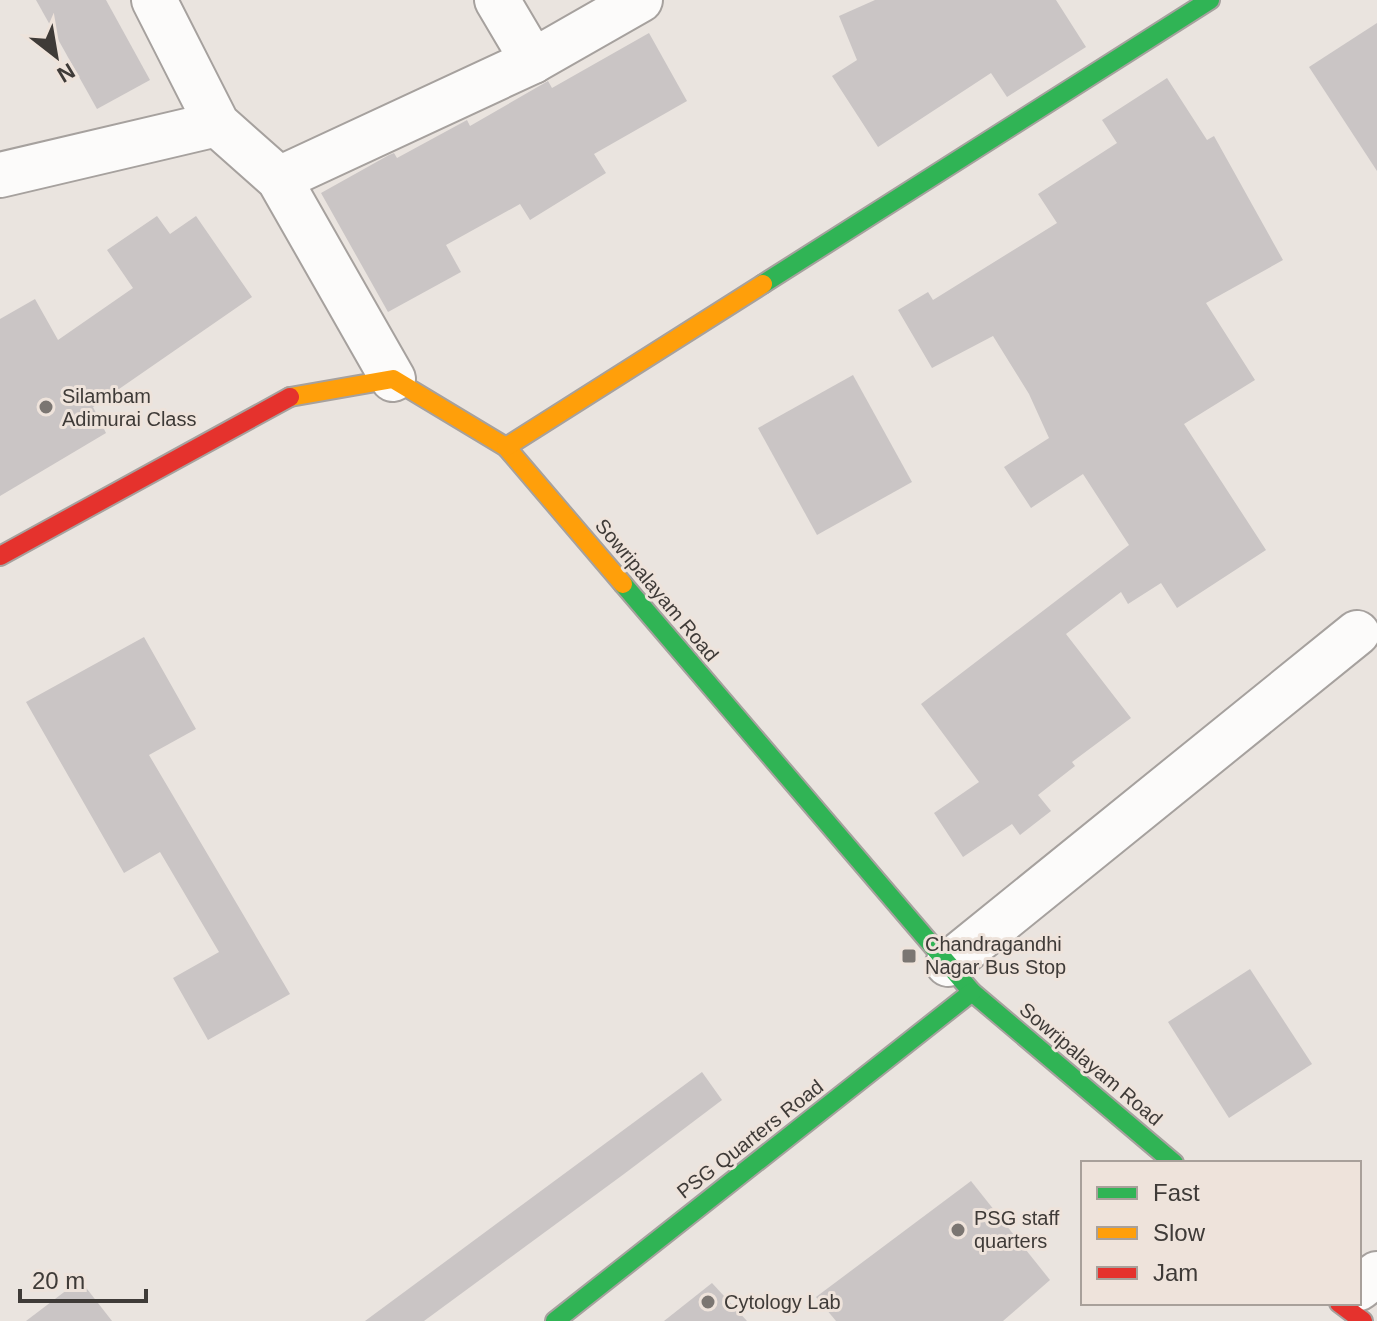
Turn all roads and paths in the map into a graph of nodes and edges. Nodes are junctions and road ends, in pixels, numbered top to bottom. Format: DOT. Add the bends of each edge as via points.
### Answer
graph roads {
  1 [pos="154,0"];
  2 [pos="497,0"];
  3 [pos="640,0"];
  4 [pos="1210,0"];
  5 [pos="533,61"];
  6 [pos="217,124"];
  7 [pos="0,175"];
  8 [pos="279,179"];
  9 [pos="393,379"];
  10 [pos="506,447"];
  11 [pos="0,556"];
  12 [pos="1357,633"];
  13 [pos="960,978"];
  14 [pos="1172,1161"];
  15 [pos="1377,1274"];
  16 [pos="1361,1286"];
  17 [pos="1342,1305"];
  18 [pos="555,1321"];
  19 [pos="1363,1321"];
  1 -- 6 [label="street"];
  2 -- 5 [label="street"];
  3 -- 5 [label="street"];
  4 -- 10 [label="street"];
  5 -- 8 [label="street"];
  6 -- 7 [label="street"];
  6 -- 8 [label="street"];
  8 -- 9 [label="street"];
  9 -- 10 [label="street, Sowripalayam Road"];
  9 -- 11 [label="street" via="295,395"];
  10 -- 13 [label="street, Sowripalayam Road"];
  12 -- 13 [label="street"];
  13 -- 14 [label="street, Sowripalayam Road"];
  13 -- 18 [label="street, PSG Quarters Road"];
  15 -- 16 [label="street"];
  17 -- 19 [label="street"];
}
